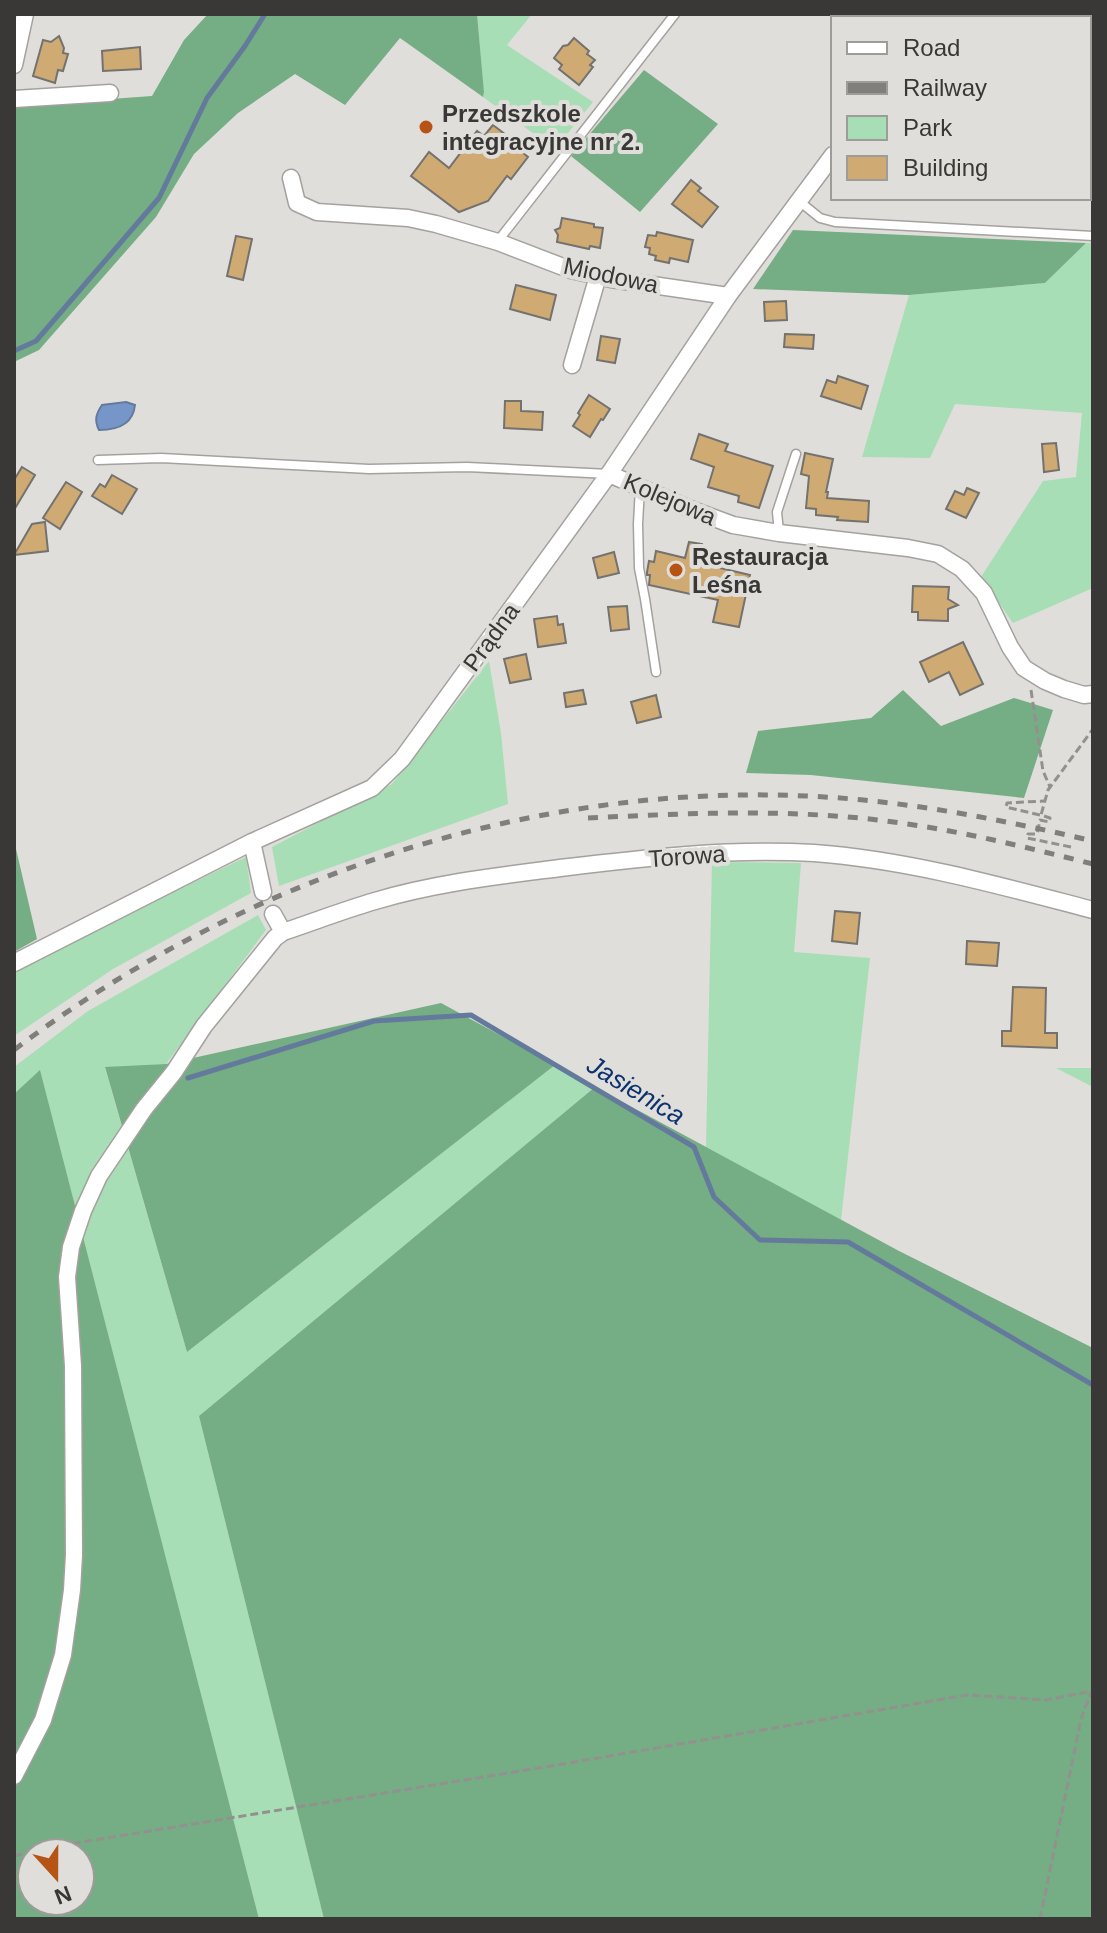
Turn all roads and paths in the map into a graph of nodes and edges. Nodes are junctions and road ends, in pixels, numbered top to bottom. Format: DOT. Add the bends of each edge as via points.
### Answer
graph roads {
  1 [pos="25,14"];
  2 [pos="675,14"];
  3 [pos="14,65"];
  4 [pos="110,93"];
  5 [pos="14,99"];
  6 [pos="831,158"];
  7 [pos="291,178"];
  8 [pos="799,201"];
  9 [pos="1093,236"];
  10 [pos="498,242"];
  11 [pos="598,276"];
  12 [pos="728,296"];
  13 [pos="572,365"];
  14 [pos="796,454"];
  15 [pos="98,460"];
  16 [pos="609,474"];
  17 [pos="640,487"];
  18 [pos="779,533"];
  19 [pos="656,672"];
  20 [pos="1032,674"];
  21 [pos="1093,694"];
  22 [pos="1093,729"];
  23 [pos="1050,787"];
  24 [pos="1044,801"];
  25 [pos="1041,815"];
  26 [pos="252,842"];
  27 [pos="1071,847"];
  28 [pos="263,892"];
  29 [pos="1093,910"];
  30 [pos="273,914"];
  31 [pos="283,932"];
  32 [pos="14,963"];
  33 [pos="1092,1692"];
  34 [pos="14,1776"];
  35 [pos="14,1856"];
  36 [pos="1040,1919"];
  1 -- 3 [label="street"];
  2 -- 10 [label="lane"];
  4 -- 5 [label="street"];
  6 -- 8 [label="street, Prądna"];
  7 -- 10 [label="street, Miodowa" via="297,203 317,212 408,218"];
  8 -- 9 [label="lane" via="820,218 835,222"];
  8 -- 12 [label="street, Prądna"];
  10 -- 11 [label="street, Miodowa"];
  11 -- 12 [label="street, Miodowa"];
  11 -- 13 [label="street"];
  12 -- 16 [label="street, Prądna"];
  14 -- 18 [label="lane" via="777,512"];
  15 -- 16 [label="lane"];
  16 -- 17 [label="street, Kolejowa"];
  16 -- 26 [label="street, Prądna" via="402,759 372,788"];
  17 -- 18 [label="street, Kolejowa" via="733,525"];
  17 -- 19 [label="lane" via="639,568"];
  18 -- 20 [label="street, Kolejowa" via="938,554 962,569 984,593 1014,653"];
  20 -- 21 [label="street, Kolejowa" via="1072,692"];
  20 -- 23 [label="path" via="1030,695"];
  22 -- 23 [label="path"];
  23 -- 24 [label="path"];
  24 -- 25 [label="path"];
  24 -- 25 [label="path" via="1006,807"];
  25 -- 27 [label="path" via="1049,822 1040,820 1037,834 1027,838"];
  26 -- 28 [label="street"];
  26 -- 32 [label="street, Prądna"];
  29 -- 31 [label="street, Torowa" via="920,867 815,853 749,852 652,857 489,877 375,901"];
  30 -- 31 [label="street"];
  31 -- 34 [label="street" via="204,1026 144,1109 99,1176 71,1247 67,1277 73,1366 72,1590 63,1655 43,1720"];
  33 -- 35 [label="path" via="1046,1700 967,1695"];
  33 -- 36 [label="path" via="1081,1719"];
}
